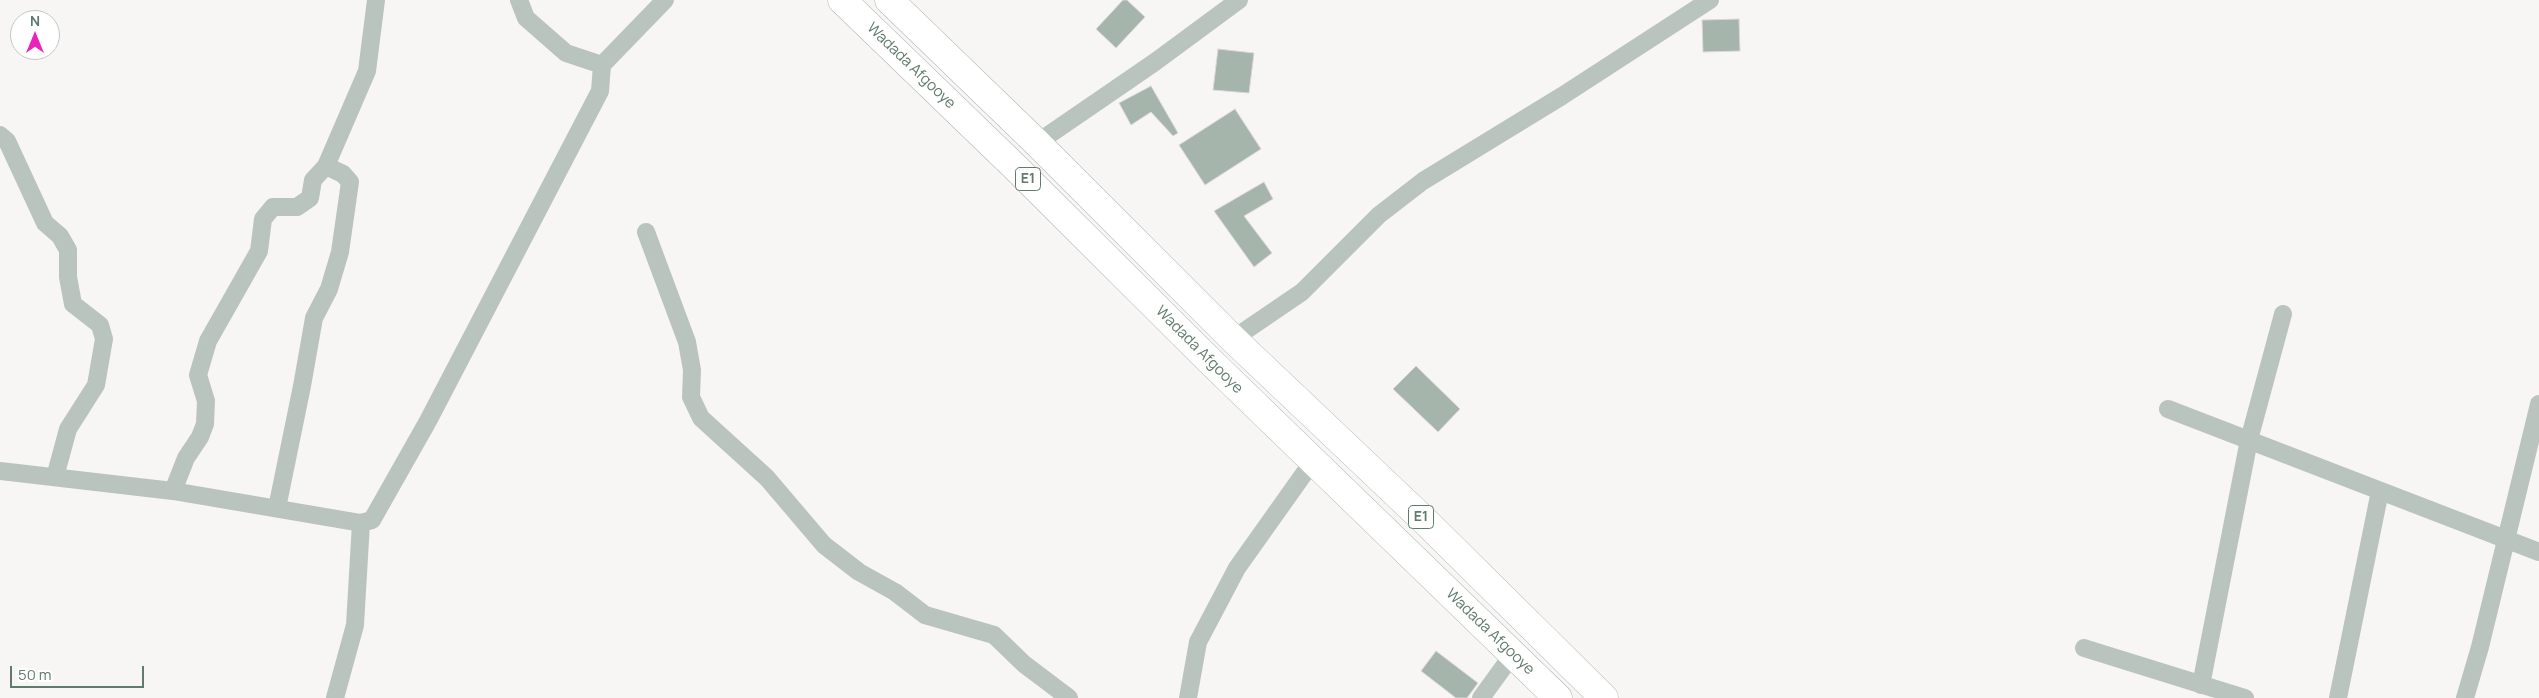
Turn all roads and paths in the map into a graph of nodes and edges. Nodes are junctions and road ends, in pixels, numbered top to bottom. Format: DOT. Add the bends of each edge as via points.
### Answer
graph roads {
  1 [pos="376,0"];
  2 [pos="519,0"];
  3 [pos="665,0"];
  4 [pos="842,0"];
  5 [pos="889,0"];
  6 [pos="1239,0"];
  7 [pos="1710,0"];
  8 [pos="602,65"];
  9 [pos="0,135"];
  10 [pos="1037,143"];
  11 [pos="326,166"];
  12 [pos="646,232"];
  13 [pos="2283,314"];
  14 [pos="1233,339"];
  15 [pos="2539,404"];
  16 [pos="2168,409"];
  17 [pos="2249,440"];
  18 [pos="1313,462"];
  19 [pos="0,471"];
  20 [pos="55,477"];
  21 [pos="173,491"];
  22 [pos="2380,491"];
  23 [pos="276,508"];
  24 [pos="361,523"];
  25 [pos="2506,540"];
  26 [pos="2539,552"];
  27 [pos="2084,648"];
  28 [pos="1513,654"];
  29 [pos="2201,685"];
  30 [pos="335,698"];
  31 [pos="1069,698"];
  32 [pos="1188,698"];
  33 [pos="1481,698"];
  34 [pos="1558,698"];
  35 [pos="1604,698"];
  36 [pos="2244,698"];
  37 [pos="2338,698"];
  38 [pos="2465,698"];
  1 -- 11 [label="street" via="367,71"];
  2 -- 8 [label="street" via="526,18 566,53"];
  3 -- 8 [label="street"];
  4 -- 18 [label="highway, Wadada Afgooye / E1"];
  5 -- 10 [label="highway, E1"];
  6 -- 10 [label="street"];
  7 -- 14 [label="street" via="1423,181 1380,215 1302,292"];
  8 -- 24 [label="street" via="600,91 428,421 372,520"];
  9 -- 20 [label="street" via="8,141 45,223 60,236 68,250 73,304 100,325 104,339 96,385 68,429"];
  10 -- 14 [label="highway, E1"];
  11 -- 21 [label="street" via="313,180 310,198 296,207 273,207 263,219 259,251 208,341 198,375 206,401 205,424"];
  11 -- 23 [label="street" via="343,174 350,182 340,252 314,318"];
  12 -- 31 [label="street" via="687,342 692,370 691,397 701,418 767,478 824,545 859,572 895,592 924,615 994,635 1024,664"];
  13 -- 17 [label="street"];
  14 -- 35 [label="highway, E1" via="1425,521"];
  15 -- 25 [label="street"];
  16 -- 17 [label="street"];
  17 -- 22 [label="street"];
  17 -- 29 [label="street"];
  18 -- 28 [label="highway, Wadada Afgooye / E1"];
  18 -- 32 [label="street" via="1237,568 1198,642"];
  19 -- 20 [label="street"];
  20 -- 21 [label="street"];
  21 -- 23 [label="street"];
  22 -- 25 [label="street"];
  22 -- 37 [label="street"];
  23 -- 24 [label="street"];
  24 -- 30 [label="street" via="355,625"];
  25 -- 26 [label="street"];
  25 -- 38 [label="street"];
  27 -- 29 [label="street"];
  28 -- 33 [label="street"];
  28 -- 34 [label="highway, Wadada Afgooye / E1"];
  29 -- 36 [label="street"];
}
